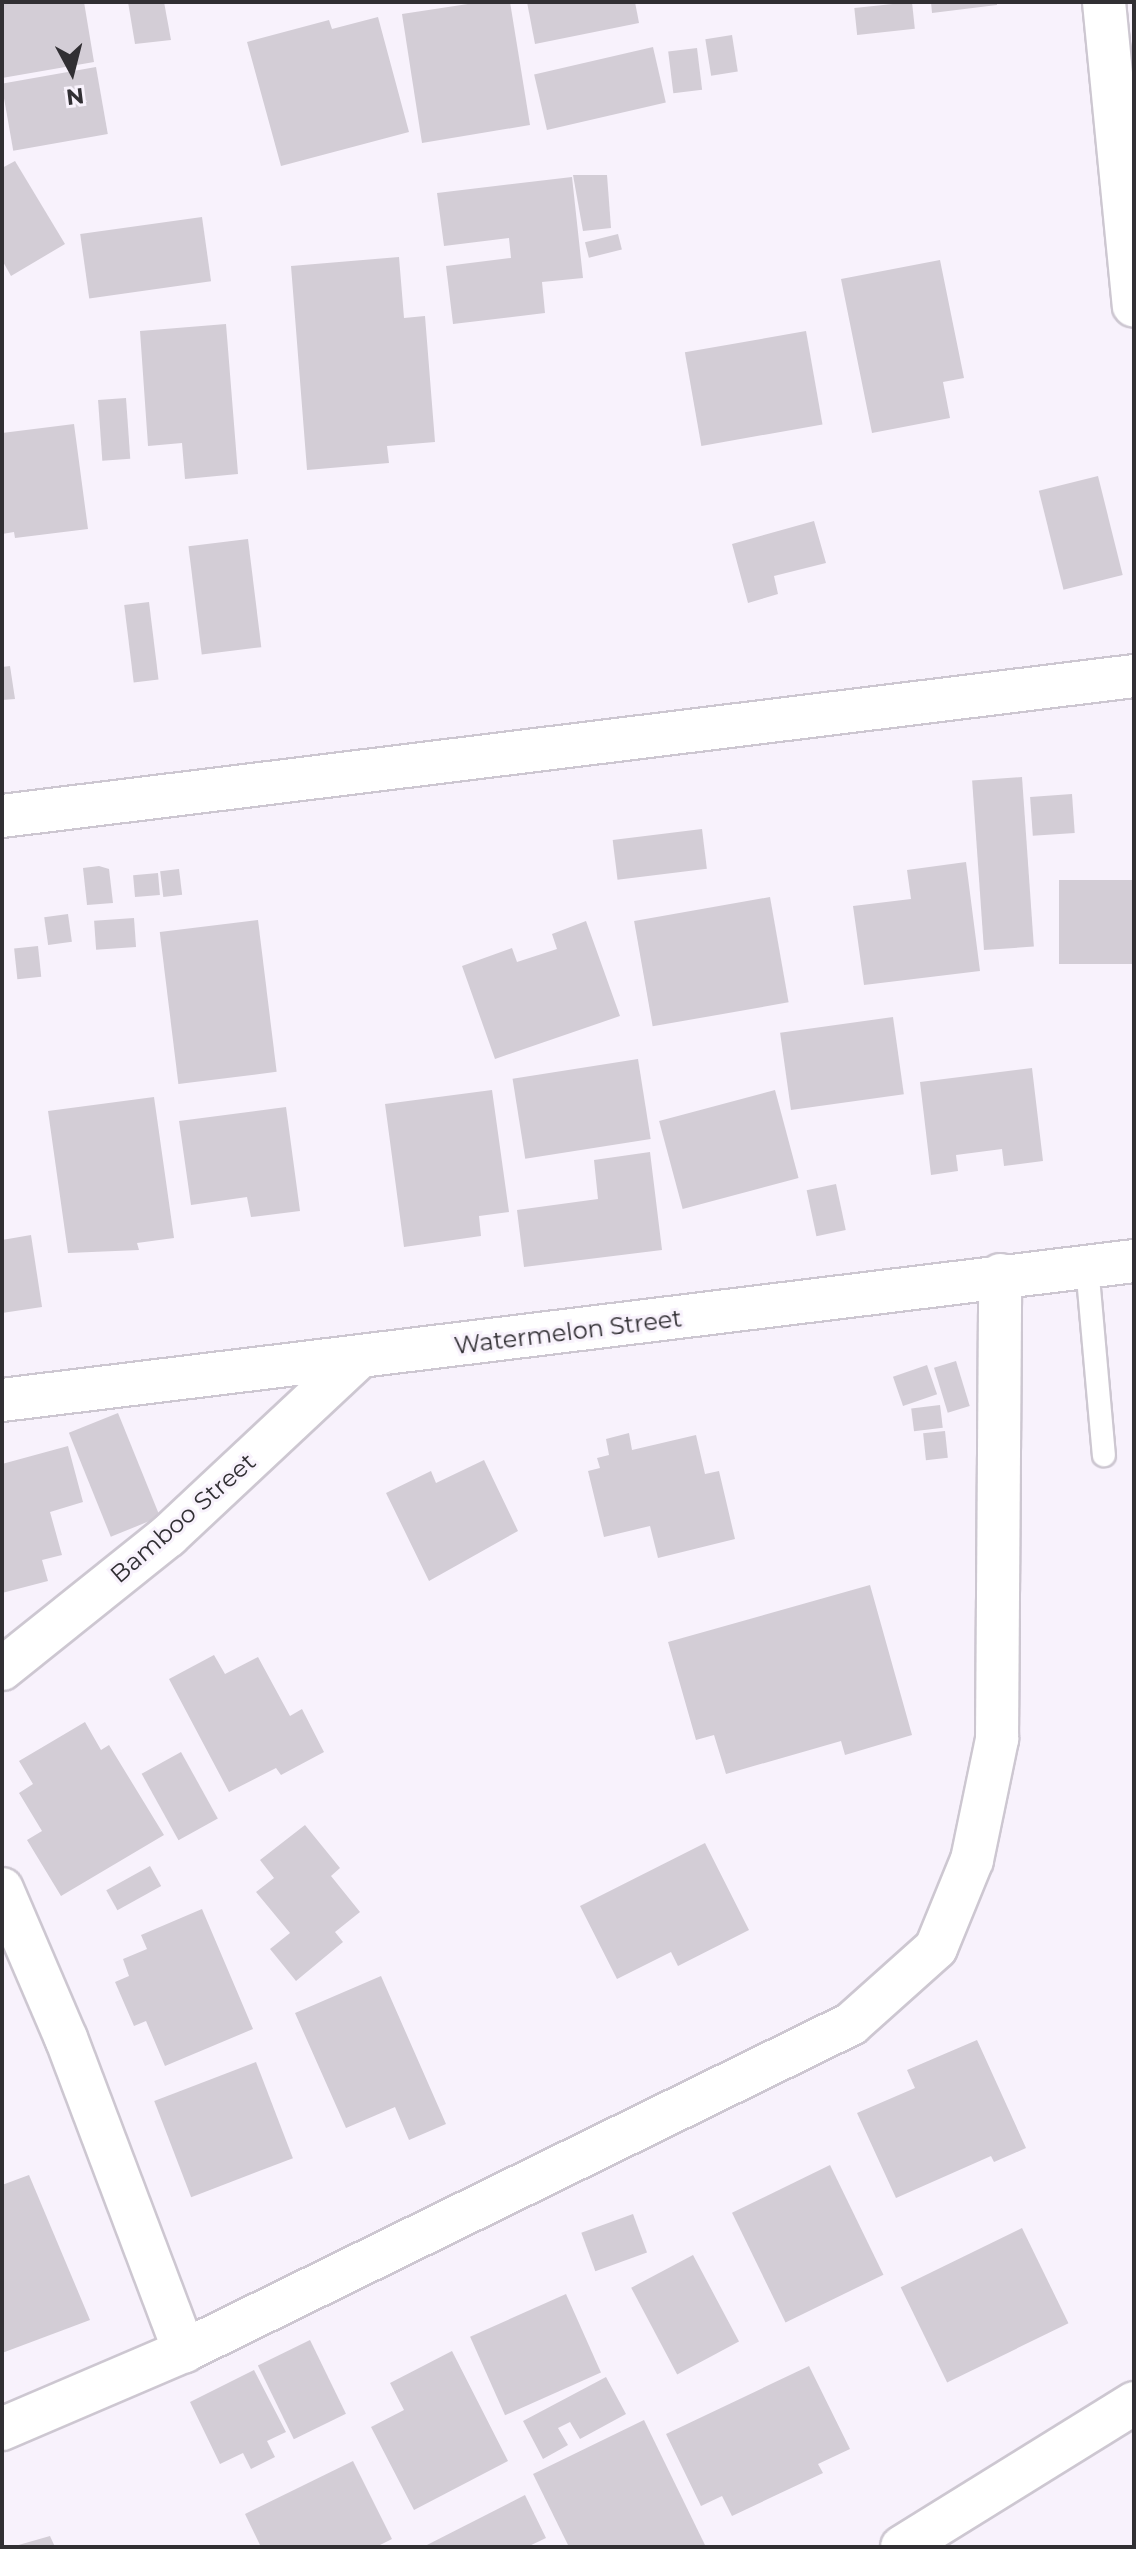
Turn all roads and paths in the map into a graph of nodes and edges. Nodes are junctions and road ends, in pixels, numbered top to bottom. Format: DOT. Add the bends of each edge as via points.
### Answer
graph roads {
  1 [pos="1104,2"];
  2 [pos="1125,112"];
  3 [pos="1134,306"];
  4 [pos="1134,676"];
  5 [pos="2,816"];
  6 [pos="1134,1261"];
  7 [pos="1087,1266"];
  8 [pos="1000,1275"];
  9 [pos="357,1359"];
  10 [pos="2,1400"];
  11 [pos="1104,1455"];
  12 [pos="2,1669"];
  13 [pos="2,1889"];
  14 [pos="184,2351"];
  15 [pos="1134,2403"];
  16 [pos="2,2429"];
  17 [pos="902,2547"];
  1 -- 2 [label="street"];
  2 -- 3 [label="street"];
  4 -- 5 [label="street"];
  6 -- 7 [label="street, Watermelon Street"];
  7 -- 8 [label="street, Watermelon Street"];
  7 -- 11 [label="lane"];
  8 -- 9 [label="street, Watermelon Street"];
  8 -- 14 [label="street" via="997,1739 972,1860 936,1948 851,2024"];
  9 -- 10 [label="street, Watermelon Street"];
  9 -- 12 [label="street, Bamboo Street" via="168,1536"];
  13 -- 14 [label="street" via="66,2038"];
  14 -- 16 [label="street"];
  15 -- 17 [label="street"];
}
